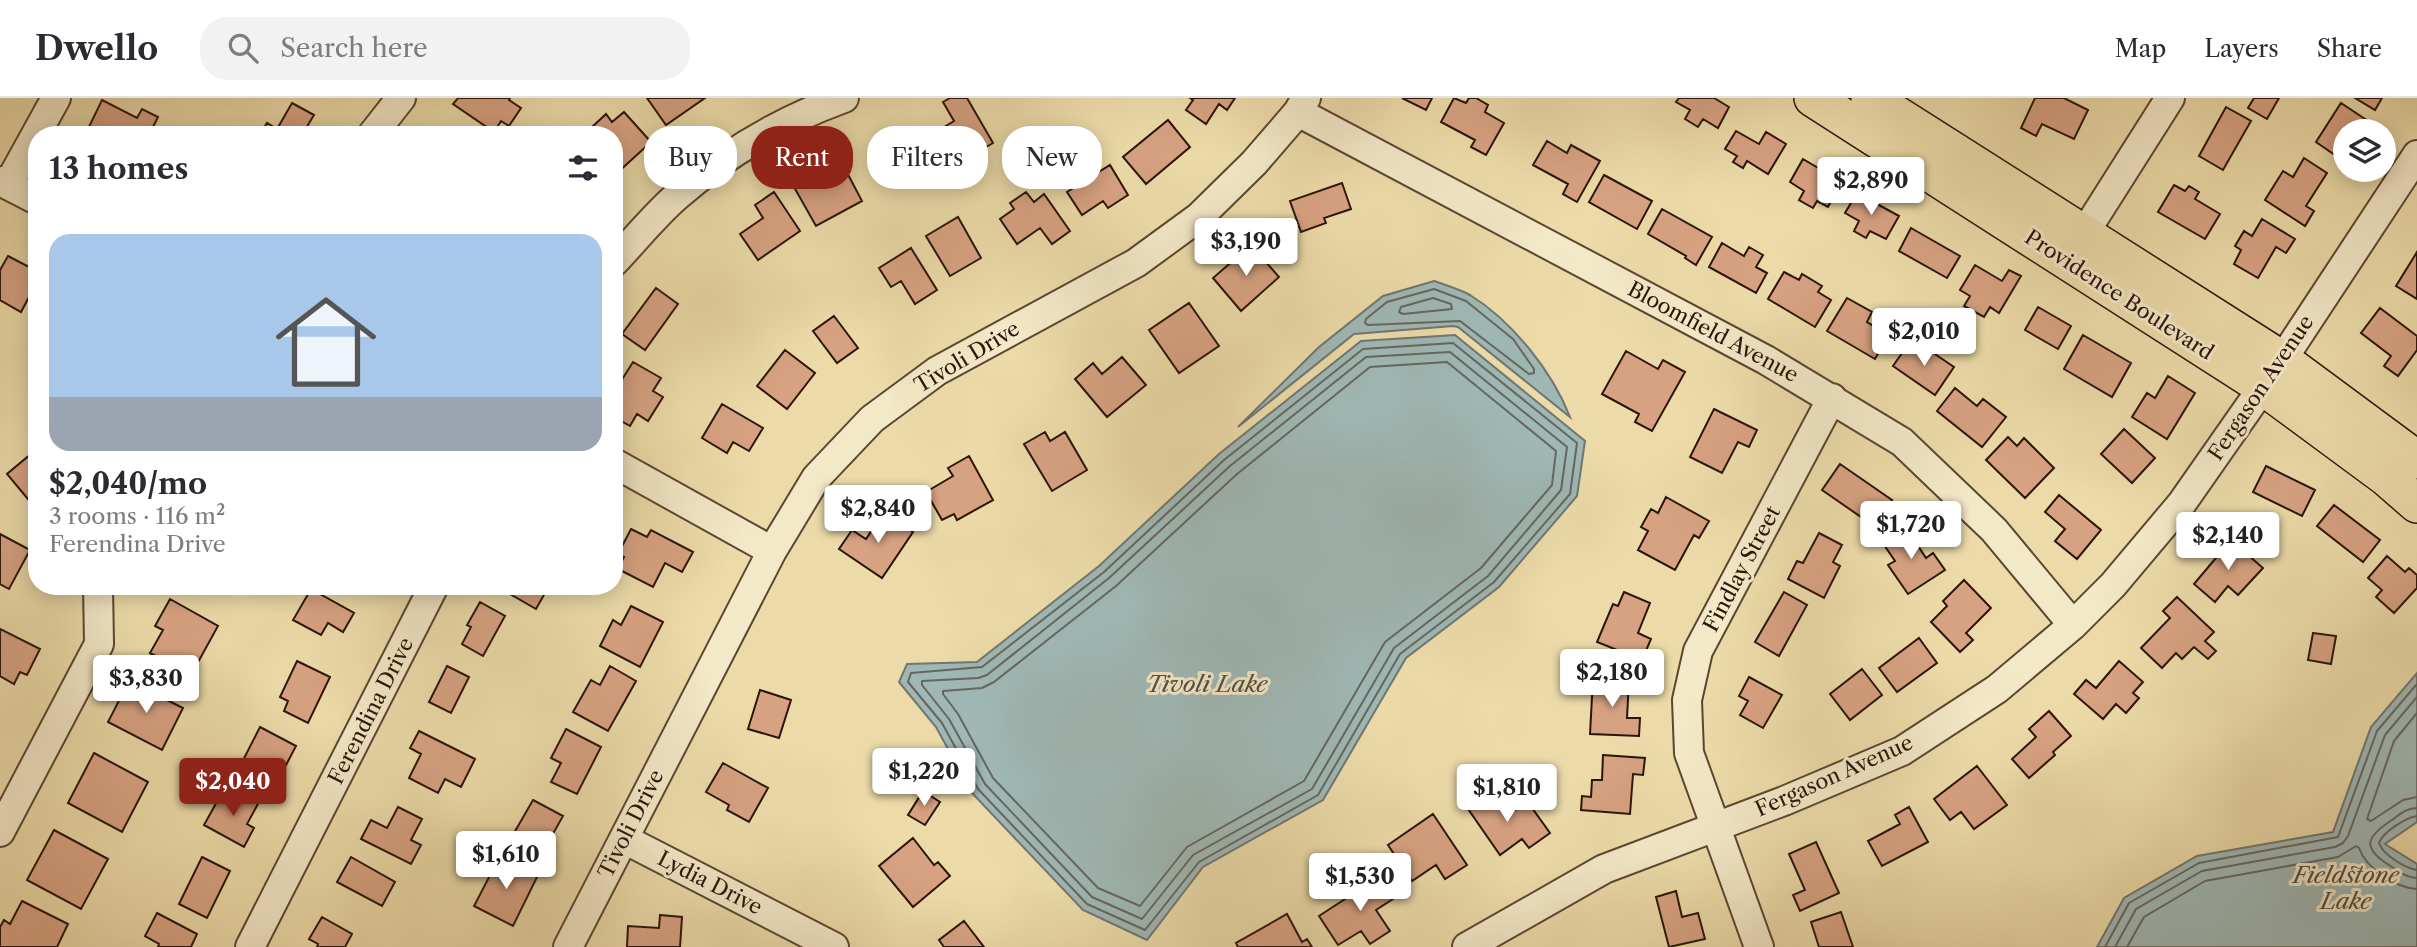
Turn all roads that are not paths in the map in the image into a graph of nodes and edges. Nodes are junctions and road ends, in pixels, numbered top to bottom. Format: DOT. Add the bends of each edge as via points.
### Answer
graph roads {
  1 [pos="56,98"];
  2 [pos="401,98"];
  3 [pos="844,98"];
  4 [pos="1813,98"];
  5 [pos="1870,98"];
  6 [pos="2169,98"];
  7 [pos="1302,105"];
  8 [pos="39,126"];
  9 [pos="379,126"];
  10 [pos="28,144"];
  11 [pos="2417,155"];
  12 [pos="4,183"];
  13 [pos="28,195"];
  14 [pos="2075,248"];
  15 [pos="623,253"];
  16 [pos="2273,374"];
  17 [pos="1832,398"];
  18 [pos="2417,460"];
  19 [pos="623,468"];
  20 [pos="2417,504"];
  21 [pos="772,551"];
  22 [pos="97,595"];
  23 [pos="429,595"];
  24 [pos="2073,625"];
  25 [pos="1716,825"];
  26 [pos="0,832"];
  27 [pos="624,839"];
  28 [pos="250,947"];
  29 [pos="568,947"];
  30 [pos="834,947"];
  31 [pos="1467,947"];
  32 [pos="1759,947"];
  1 -- 8 [label="street"];
  2 -- 9 [label="street"];
  3 -- 15 [label="street" via="804,113 730,155 677,196"];
  4 -- 14 [label="main road, Providence Boulevard"];
  5 -- 14 [label="main road, Providence Boulevard"];
  6 -- 14 [label="street"];
  7 -- 17 [label="street, Bloomfield Avenue"];
  7 -- 21 [label="street, Tivoli Drive" via="1254,163 1199,217 1136,263 937,371 872,419 816,478"];
  10 -- 12 [label="street"];
  11 -- 16 [label="street, Fergason Avenue"];
  12 -- 13 [label="street"];
  14 -- 16 [label="main road, Providence Boulevard"];
  16 -- 18 [label="main road, Providence Boulevard"];
  16 -- 20 [label="main road, Providence Boulevard"];
  16 -- 24 [label="street, Fergason Avenue" via="2182,503"];
  17 -- 24 [label="street, Bloomfield Avenue" via="1902,442 1994,530"];
  17 -- 25 [label="street, Findlay Street" via="1698,651 1687,700 1689,753"];
  19 -- 21 [label="street"];
  21 -- 27 [label="street, Tivoli Drive"];
  22 -- 26 [label="street" via="99,644"];
  23 -- 28 [label="street, Ferendina Drive"];
  24 -- 25 [label="street, Fergason Avenue" via="1997,689 1902,751"];
  25 -- 31 [label="street, Fergason Avenue" via="1604,869"];
  25 -- 32 [label="street, Findlay Street"];
  27 -- 29 [label="street, Tivoli Drive"];
  27 -- 30 [label="street, Lydia Drive"];
}
